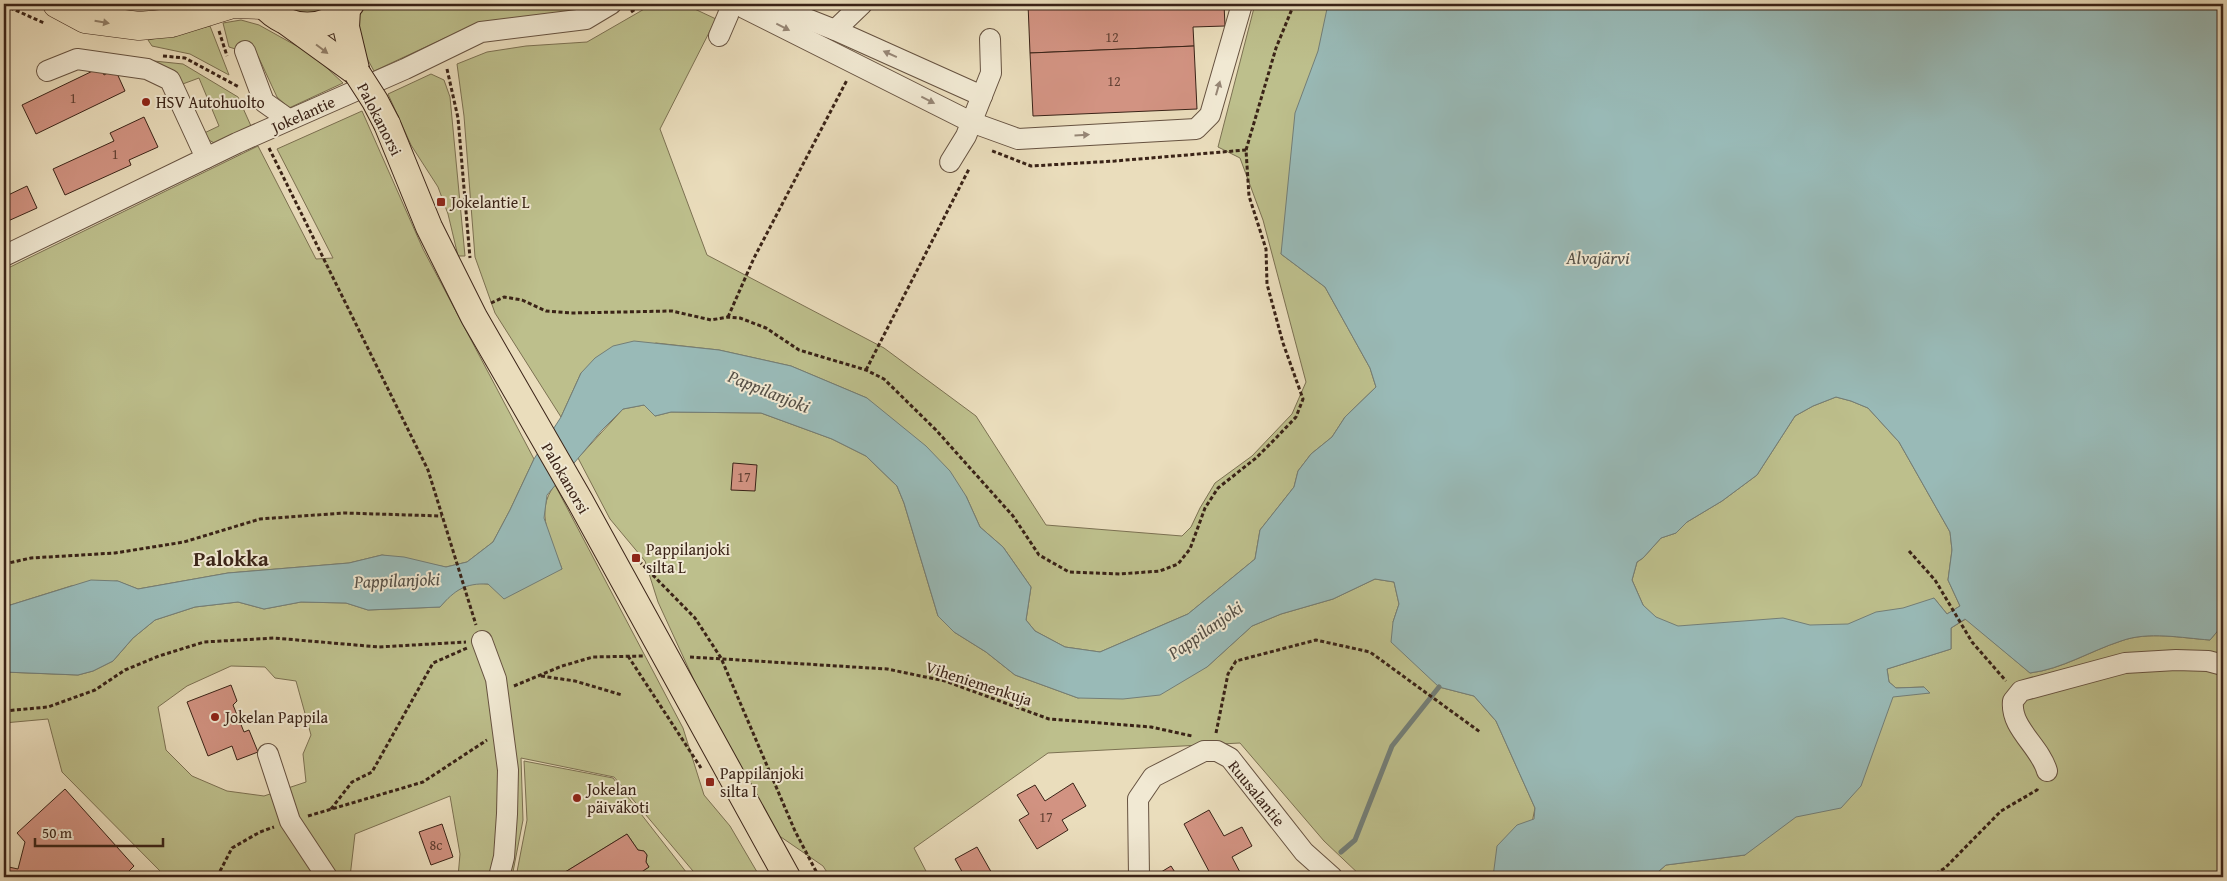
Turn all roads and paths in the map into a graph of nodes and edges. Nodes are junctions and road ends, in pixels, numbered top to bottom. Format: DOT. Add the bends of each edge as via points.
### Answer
graph roads {
  1 [pos="58,4"];
  2 [pos="263,4"];
  3 [pos="611,4"];
  4 [pos="643,4"];
  5 [pos="731,4"];
  6 [pos="740,4"];
  7 [pos="776,4"];
  8 [pos="862,4"];
  9 [pos="1242,4"];
  10 [pos="1294,4"];
  11 [pos="349,7"];
  12 [pos="631,12"];
  13 [pos="288,23"];
  14 [pos="835,30"];
  15 [pos="718,36"];
  16 [pos="990,39"];
  17 [pos="245,51"];
  18 [pos="445,62"];
  19 [pos="47,71"];
  20 [pos="357,73"];
  21 [pos="847,80"];
  22 [pos="982,96"];
  23 [pos="288,119"];
  24 [pos="971,122"];
  25 [pos="267,144"];
  26 [pos="1246,150"];
  27 [pos="994,152"];
  28 [pos="206,158"];
  29 [pos="950,162"];
  30 [pos="972,162"];
  31 [pos="4,256"];
  32 [pos="472,265"];
  33 [pos="486,306"];
  34 [pos="728,316"];
  35 [pos="866,370"];
  36 [pos="442,516"];
  37 [pos="1909,551"];
  38 [pos="636,558"];
  39 [pos="4,564"];
  40 [pos="482,641"];
  41 [pos="628,656"];
  42 [pos="648,656"];
  43 [pos="689,657"];
  44 [pos="722,658"];
  45 [pos="2223,665"];
  46 [pos="540,676"];
  47 [pos="498,692"];
  48 [pos="2018,694"];
  49 [pos="622,695"];
  50 [pos="4,711"];
  51 [pos="504,728"];
  52 [pos="1480,732"];
  53 [pos="1196,737"];
  54 [pos="1214,741"];
  55 [pos="268,754"];
  56 [pos="2047,770"];
  57 [pos="704,774"];
  58 [pos="331,809"];
  59 [pos="290,821"];
  60 [pos="218,877"];
  61 [pos="327,877"];
  62 [pos="499,877"];
  63 [pos="787,877"];
  64 [pos="819,877"];
  65 [pos="1139,877"];
  66 [pos="1332,877"];
  67 [pos="1930,877"];
  1 -- 2 [label="highway, one-way" via="85,19 139,26 172,23 233,4"];
  2 -- 13 [label="main road, Palokanorsi" via="274,16"];
  3 -- 23 [label="street, Jokelantie" via="586,19 481,32"];
  4 -- 12 [label="path"];
  5 -- 15 [label="street"];
  6 -- 24 [label="street, one-way"];
  7 -- 14 [label="street"];
  8 -- 14 [label="street"];
  24 -- 9 [label="street, one-way" via="1018,139 1196,129 1210,115"];
  10 -- 26 [label="path" via="1276,48"];
  11 -- 13 [label="main road" via="330,21 309,26"];
  11 -- 20 [label="main road, Palokanorsi" via="346,27"];
  13 -- 20 [label="main road, Palokanorsi, one-way"];
  22 -- 14 [label="street, one-way"];
  16 -- 22 [label="street" via="991,73"];
  17 -- 23 [label="street" via="264,102"];
  18 -- 32 [label="path" via="458,118"];
  19 -- 28 [label="street" via="76,59 147,70 170,80"];
  20 -- 63 [label="main road, Palokanorsi, bridge" via="387,124 429,227 470,309"];
  21 -- 34 [label="path" via="754,258"];
  22 -- 24 [label="street"];
  23 -- 28 [label="street, Jokelantie"];
  24 -- 29 [label="street"];
  25 -- 36 [label="path" via="428,470"];
  26 -- 27 [label="path" via="1040,166 1031,166"];
  26 -- 35 [label="path" via="1249,196 1266,250 1267,284 1303,399 1296,417 1276,438 1218,488 1205,508 1190,549 1178,564 1160,571 1120,574 1068,572 1039,555 1013,516 936,430 884,379"];
  28 -- 31 [label="street, Jokelantie"];
  30 -- 35 [label="path"];
  33 -- 34 [label="path" via="504,297 522,300 546,311 672,311 711,320"];
  34 -- 35 [label="path" via="766,328 799,350"];
  36 -- 39 [label="path" via="344,513 260,519 184,542 115,553 32,558"];
  36 -- 40 [label="path"];
  37 -- 48 [label="path" via="1935,580 1972,642"];
  38 -- 44 [label="path" via="695,618"];
  40 -- 47 [label="street"];
  40 -- 50 [label="path" via="379,647 274,638 204,642 124,670 95,690 48,707"];
  40 -- 58 [label="path" via="433,663 372,772 352,782"];
  41 -- 42 [label="path"];
  41 -- 46 [label="path" via="593,657"];
  41 -- 57 [label="path"];
  43 -- 44 [label="path, Viheniemenkuja"];
  44 -- 53 [label="path, Viheniemenkuja" via="887,669 945,682 1049,719 1151,727"];
  44 -- 64 [label="path" via="795,831"];
  45 -- 48 [label="street" via="2192,660 2125,663 2032,687"];
  46 -- 47 [label="path"];
  46 -- 49 [label="path" via="575,681"];
  47 -- 51 [label="street"];
  48 -- 56 [label="street" via="2013,701 2013,716"];
  51 -- 58 [label="path" via="423,782"];
  51 -- 62 [label="street" via="508,770 507,814"];
  52 -- 54 [label="path" via="1370,652 1316,640 1236,662 1228,674"];
  55 -- 59 [label="street"];
  56 -- 67 [label="path" via="2037,790 2001,811 1945,868"];
  58 -- 59 [label="path"];
  59 -- 60 [label="path" via="260,832 232,848"];
  59 -- 61 [label="street"];
  65 -- 66 [label="street, Ruusalantie" via="1138,799 1153,777 1204,752 1218,751 1230,758 1304,852"];
}
